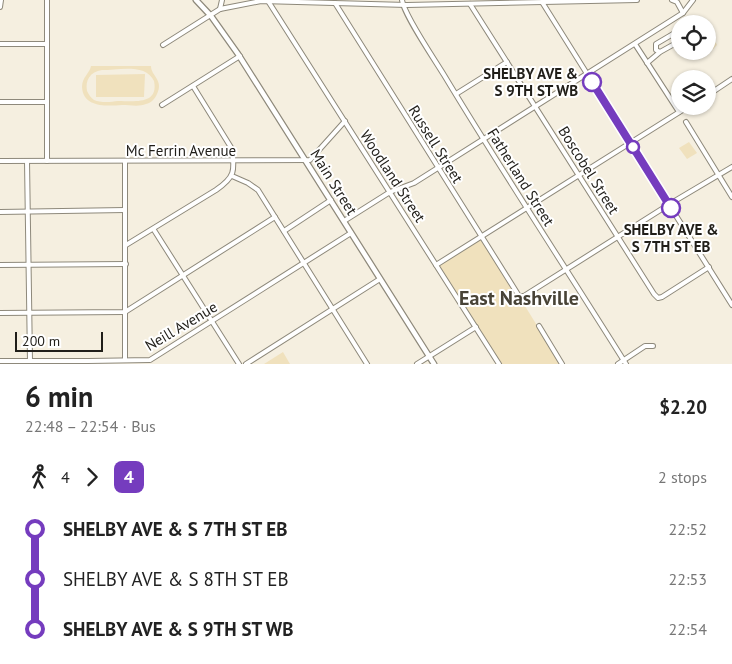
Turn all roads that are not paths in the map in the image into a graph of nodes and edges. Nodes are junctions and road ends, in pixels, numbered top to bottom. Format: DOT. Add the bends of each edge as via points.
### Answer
graph roads {
  1 [pos="1,0"];
  2 [pos="47,0"];
  3 [pos="196,0"];
  4 [pos="222,0"];
  5 [pos="268,0"];
  6 [pos="637,0"];
  7 [pos="672,0"];
  8 [pos="693,0"];
  9 [pos="321,1"];
  10 [pos="542,1"];
  11 [pos="402,2"];
  12 [pos="335,3"];
  13 [pos="470,4"];
  14 [pos="0,7"];
  15 [pos="220,9"];
  16 [pos="683,13"];
  17 [pos="211,16"];
  18 [pos="0,44"];
  19 [pos="47,44"];
  20 [pos="635,44"];
  21 [pos="164,45"];
  22 [pos="660,52"];
  23 [pos="240,56"];
  24 [pos="506,62"];
  25 [pos="647,63"];
  26 [pos="587,75"];
  27 [pos="732,79"];
  28 [pos="193,86"];
  29 [pos="716,89"];
  30 [pos="456,94"];
  31 [pos="671,100"];
  32 [pos="0,102"];
  33 [pos="47,102"];
  34 [pos="162,105"];
  35 [pos="535,106"];
  36 [pos="674,115"];
  37 [pos="344,121"];
  38 [pos="686,122"];
  39 [pos="484,139"];
  40 [pos="630,144"];
  41 [pos="305,160"];
  42 [pos="27,161"];
  43 [pos="47,161"];
  44 [pos="125,161"];
  45 [pos="234,161"];
  46 [pos="0,162"];
  47 [pos="732,167"];
  48 [pos="438,169"];
  49 [pos="232,176"];
  50 [pos="579,176"];
  51 [pos="718,176"];
  52 [pos="390,192"];
  53 [pos="732,197"];
  54 [pos="331,200"];
  55 [pos="669,205"];
  56 [pos="528,208"];
  57 [pos="125,210"];
  58 [pos="28,211"];
  59 [pos="0,212"];
  60 [pos="275,218"];
  61 [pos="344,221"];
  62 [pos="154,230"];
  63 [pos="284,231"];
  64 [pos="351,233"];
  65 [pos="482,237"];
  66 [pos="618,237"];
  67 [pos="126,245"];
  68 [pos="126,264"];
  69 [pos="304,264"];
  70 [pos="0,265"];
  71 [pos="29,265"];
  72 [pos="436,265"];
  73 [pos="709,267"];
  74 [pos="567,270"];
  75 [pos="183,276"];
  76 [pos="380,279"];
  77 [pos="729,296"];
  78 [pos="732,304"];
  79 [pos="332,310"];
  80 [pos="125,312"];
  81 [pos="0,313"];
  82 [pos="29,313"];
  83 [pos="212,322"];
  84 [pos="538,326"];
  85 [pos="476,328"];
  86 [pos="653,346"];
  87 [pos="429,357"];
  88 [pos="125,360"];
  89 [pos="0,361"];
  90 [pos="30,361"];
  91 [pos="625,362"];
  92 [pos="88,363"];
  93 [pos="239,364"];
  94 [pos="246,364"];
  95 [pos="367,364"];
  96 [pos="418,364"];
  97 [pos="434,364"];
  98 [pos="499,364"];
  99 [pos="562,364"];
  100 [pos="618,364"];
  1 -- 14 [label="street"];
  2 -- 19 [label="street"];
  3 -- 17 [label="main road, Main Street"];
  4 -- 15 [label="street"];
  5 -- 9 [label="street"];
  5 -- 15 [label="street"];
  5 -- 37 [label="street, Woodland Street"];
  6 -- 10 [label="street"];
  7 -- 16 [label="street" via="677,2"];
  8 -- 16 [label="street"];
  9 -- 12 [label="street"];
  10 -- 13 [label="street"];
  10 -- 26 [label="street"];
  11 -- 12 [label="street"];
  11 -- 13 [label="street"];
  11 -- 30 [label="street, Fatherland Street"];
  12 -- 48 [label="street, Russell Street"];
  13 -- 24 [label="street, Boscobel Street"];
  15 -- 17 [label="street"];
  16 -- 20 [label="street"];
  17 -- 21 [label="street"];
  17 -- 23 [label="main road, Main Street"];
  18 -- 19 [label="street"];
  19 -- 33 [label="street"];
  20 -- 25 [label="street"];
  20 -- 26 [label="street"];
  22 -- 22 [label="street" via="678,42 677,35 656,44 656,50"];
  22 -- 25 [label="street"];
  23 -- 28 [label="street"];
  23 -- 41 [label="main road, Main Street"];
  24 -- 30 [label="street"];
  24 -- 35 [label="street, Boscobel Street"];
  25 -- 31 [label="street"];
  26 -- 35 [label="street"];
  26 -- 40 [label="street"];
  27 -- 29 [label="street"];
  28 -- 34 [label="street"];
  28 -- 45 [label="street" via="232,149"];
  30 -- 39 [label="street, Fatherland Street"];
  32 -- 33 [label="street"];
  33 -- 43 [label="street"];
  35 -- 39 [label="street"];
  35 -- 50 [label="street, Boscobel Street"];
  36 -- 40 [label="street"];
  37 -- 41 [label="street" via="310,160"];
  37 -- 52 [label="street, Woodland Street"];
  38 -- 51 [label="street"];
  39 -- 48 [label="street"];
  39 -- 56 [label="street, Fatherland Street"];
  40 -- 50 [label="street"];
  40 -- 55 [label="street"];
  41 -- 45 [label="street, Mc Ferrin Avenue"];
  41 -- 54 [label="main road, Main Street"];
  42 -- 43 [label="street, Mc Ferrin Avenue"];
  42 -- 46 [label="street, Mc Ferrin Avenue"];
  42 -- 58 [label="street"];
  43 -- 44 [label="street, Mc Ferrin Avenue"];
  44 -- 45 [label="street, Mc Ferrin Avenue"];
  44 -- 57 [label="street"];
  45 -- 49 [label="street"];
  47 -- 51 [label="street"];
  48 -- 52 [label="street"];
  48 -- 65 [label="street, Russell Street"];
  49 -- 60 [label="street" via="258,190"];
  49 -- 62 [label="street"];
  50 -- 56 [label="street"];
  50 -- 66 [label="street, Boscobel Street"];
  51 -- 53 [label="street"];
  51 -- 55 [label="street"];
  52 -- 61 [label="street"];
  52 -- 72 [label="street, Woodland Street"];
  54 -- 61 [label="main road, Main Street"];
  54 -- 63 [label="street"];
  55 -- 66 [label="street"];
  55 -- 73 [label="street"];
  56 -- 65 [label="street"];
  56 -- 74 [label="street, Fatherland Street"];
  57 -- 58 [label="street"];
  57 -- 67 [label="street"];
  58 -- 59 [label="street"];
  58 -- 71 [label="street"];
  60 -- 63 [label="street"];
  60 -- 75 [label="street"];
  61 -- 64 [label="main road, Main Street"];
  62 -- 67 [label="street"];
  62 -- 75 [label="street"];
  63 -- 69 [label="street"];
  64 -- 69 [label="street, Neill Avenue"];
  64 -- 76 [label="main road, Main Street"];
  65 -- 72 [label="street"];
  65 -- 74 [label="street, Russell Street" via="519,296"];
  66 -- 73 [label="street, Boscobel Street" via="658,298"];
  66 -- 74 [label="street"];
  67 -- 68 [label="street"];
  68 -- 71 [label="street"];
  68 -- 80 [label="street"];
  69 -- 79 [label="street"];
  69 -- 83 [label="street, Neill Avenue"];
  70 -- 71 [label="street"];
  71 -- 82 [label="street"];
  72 -- 85 [label="street, Woodland Street"];
  73 -- 77 [label="street"];
  74 -- 91 [label="street, Fatherland Street"];
  75 -- 80 [label="street"];
  75 -- 83 [label="street"];
  76 -- 79 [label="street"];
  76 -- 87 [label="main road, Main Street"];
  77 -- 78 [label="street"];
  79 -- 94 [label="street"];
  79 -- 95 [label="street"];
  80 -- 82 [label="street"];
  80 -- 88 [label="street"];
  81 -- 82 [label="street"];
  82 -- 90 [label="street"];
  83 -- 88 [label="street, Neill Avenue" via="150,360"];
  83 -- 93 [label="street"];
  84 -- 99 [label="street"];
  85 -- 87 [label="street"];
  85 -- 98 [label="street, Woodland Street"];
  86 -- 91 [label="street" via="645,346"];
  87 -- 96 [label="street"];
  87 -- 97 [label="main road, Main Street"];
  88 -- 92 [label="street, Neill Avenue"];
  89 -- 90 [label="street, Neill Avenue"];
  90 -- 92 [label="street, Neill Avenue"];
  91 -- 100 [label="street"];
}
